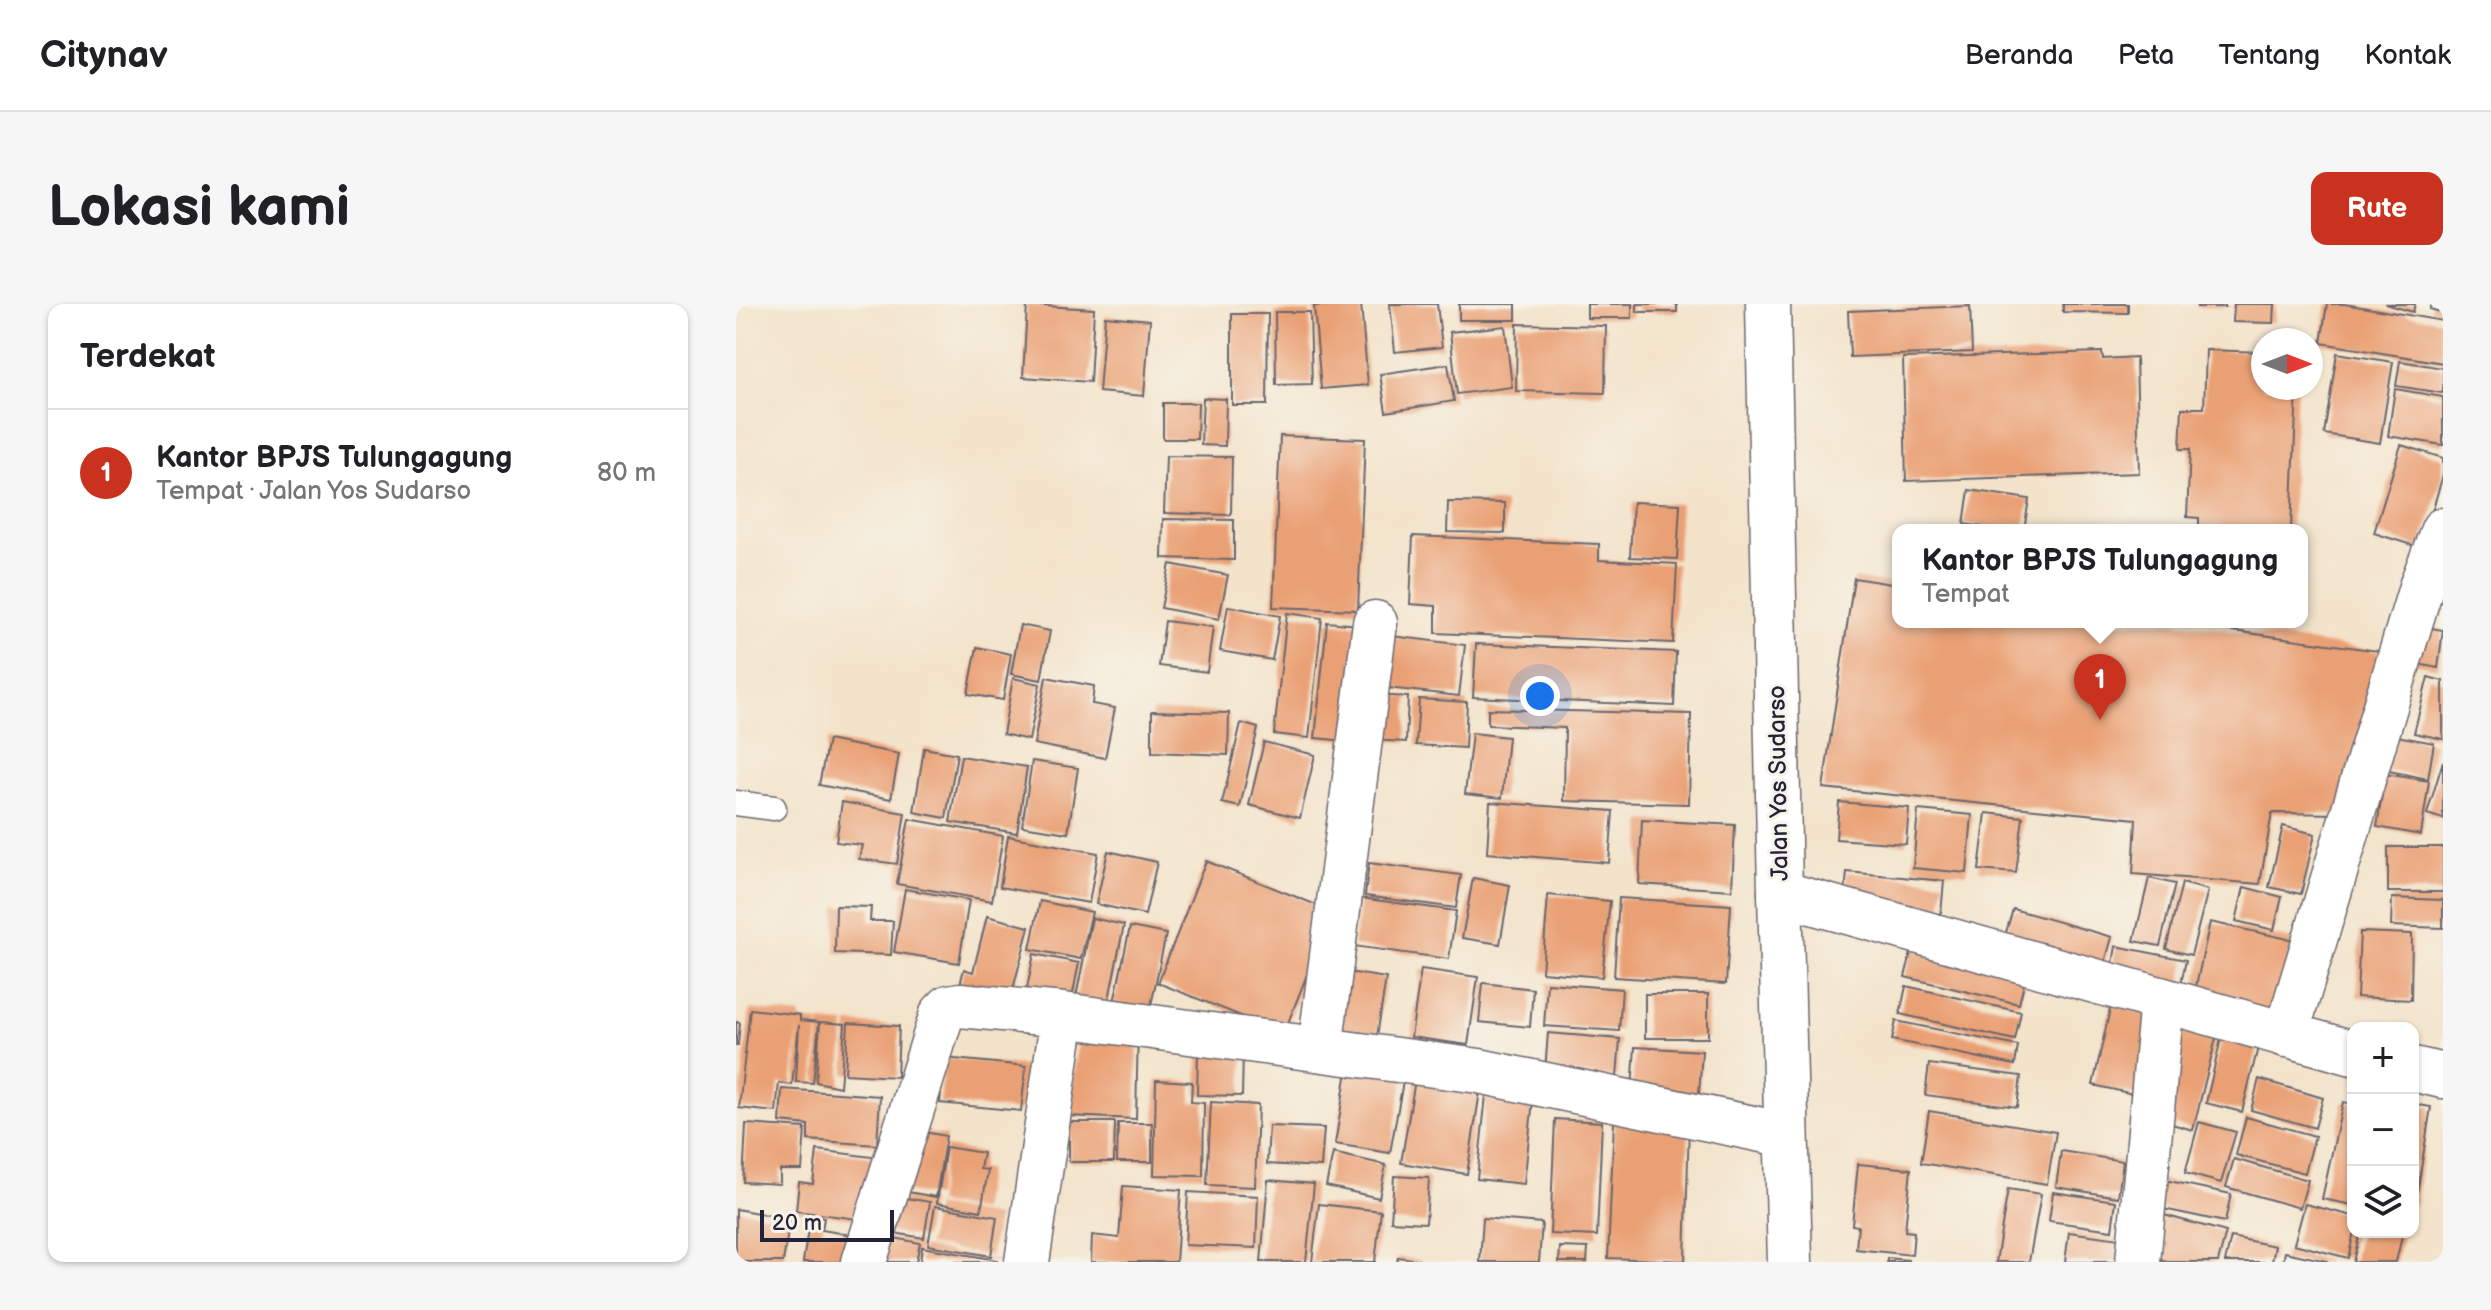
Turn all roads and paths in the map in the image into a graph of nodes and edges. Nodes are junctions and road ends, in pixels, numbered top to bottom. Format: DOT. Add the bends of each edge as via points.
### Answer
graph roads {
  1 [pos="1768,304"];
  2 [pos="2441,541"];
  3 [pos="1375,623"];
  4 [pos="736,803"];
  5 [pos="774,808"];
  6 [pos="1780,893"];
  7 [pos="2162,1000"];
  8 [pos="1063,1015"];
  9 [pos="2286,1035"];
  10 [pos="1320,1049"];
  11 [pos="2347,1051"];
  12 [pos="2419,1070"];
  13 [pos="2443,1076"];
  14 [pos="1786,1135"];
  15 [pos="864,1262"];
  16 [pos="1027,1262"];
  17 [pos="1790,1262"];
  18 [pos="2138,1262"];
  1 -- 6 [label="main road, Jalan Yos Sudarso"];
  2 -- 9 [label="main road" via="2422,584"];
  3 -- 10 [label="main road"];
  4 -- 5 [label="lane"];
  6 -- 7 [label="main road"];
  6 -- 14 [label="main road, Jalan Yos Sudarso"];
  7 -- 9 [label="main road"];
  7 -- 18 [label="main road"];
  8 -- 10 [label="main road"];
  8 -- 15 [label="main road" via="960,1005 942,1014"];
  8 -- 16 [label="main road"];
  9 -- 11 [label="main road"];
  10 -- 14 [label="main road" via="1479,1071"];
  12 -- 13 [label="main road"];
  14 -- 17 [label="main road, Jalan Yos Sudarso"];
}
